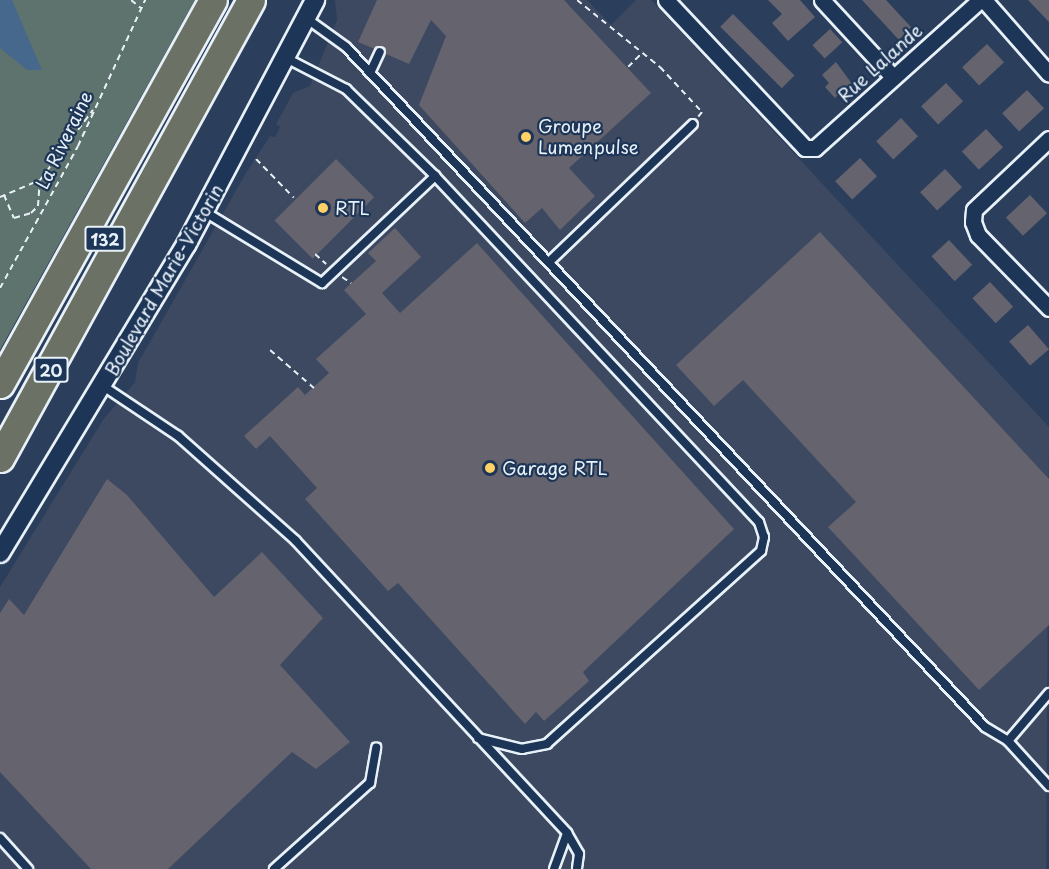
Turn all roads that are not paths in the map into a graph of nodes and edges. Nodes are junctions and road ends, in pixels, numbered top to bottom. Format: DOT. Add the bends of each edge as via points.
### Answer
graph roads {
  1 [pos="213,0"];
  2 [pos="236,0"];
  3 [pos="251,0"];
  4 [pos="267,0"];
  5 [pos="315,0"];
  6 [pos="666,0"];
  7 [pos="822,0"];
  8 [pos="982,0"];
  9 [pos="306,18"];
  10 [pos="380,52"];
  11 [pos="286,58"];
  12 [pos="370,73"];
  13 [pos="1049,74"];
  14 [pos="893,77"];
  15 [pos="693,124"];
  16 [pos="1049,139"];
  17 [pos="435,176"];
  18 [pos="205,212"];
  19 [pos="549,262"];
  20 [pos="99,281"];
  21 [pos="1049,308"];
  22 [pos="0,384"];
  23 [pos="103,386"];
  24 [pos="0,428"];
  25 [pos="0,458"];
  26 [pos="0,553"];
  27 [pos="1049,693"];
  28 [pos="478,738"];
  29 [pos="1008,741"];
  30 [pos="376,748"];
  31 [pos="1049,786"];
  32 [pos="567,833"];
  33 [pos="0,838"];
  34 [pos="28,869"];
  35 [pos="274,869"];
  36 [pos="554,869"];
  37 [pos="577,869"];
  1 -- 22 [label="highway, 20"];
  2 -- 24 [label="highway, 132"];
  3 -- 20 [label="highway"];
  4 -- 20 [label="highway"];
  5 -- 9 [label="street, Boulevard Marie-Victorin"];
  6 -- 14 [label="street, Rue Lalande" via="805,148 815,148"];
  7 -- 14 [label="street"];
  8 -- 13 [label="street"];
  8 -- 14 [label="street, Rue Lalande"];
  9 -- 11 [label="street, Boulevard Marie-Victorin"];
  9 -- 12 [label="lane" via="333,35"];
  10 -- 12 [label="lane"];
  11 -- 17 [label="lane" via="346,88"];
  11 -- 18 [label="street, Boulevard Marie-Victorin"];
  12 -- 19 [label="lane"];
  15 -- 19 [label="lane"];
  16 -- 21 [label="street" via="974,210 973,222 978,235"];
  17 -- 18 [label="lane" via="322,283"];
  17 -- 28 [label="lane" via="759,522 764,537 762,551 547,744 522,749"];
  18 -- 23 [label="street, Boulevard Marie-Victorin"];
  19 -- 29 [label="lane" via="985,727"];
  20 -- 25 [label="highway, 20"];
  23 -- 26 [label="street, Boulevard Marie-Victorin"];
  23 -- 28 [label="lane" via="178,436 295,540"];
  27 -- 29 [label="lane"];
  28 -- 32 [label="lane"];
  29 -- 31 [label="lane"];
  30 -- 35 [label="lane" via="370,783"];
  32 -- 36 [label="lane"];
  32 -- 37 [label="lane" via="579,854"];
  33 -- 34 [label="lane"];
}
